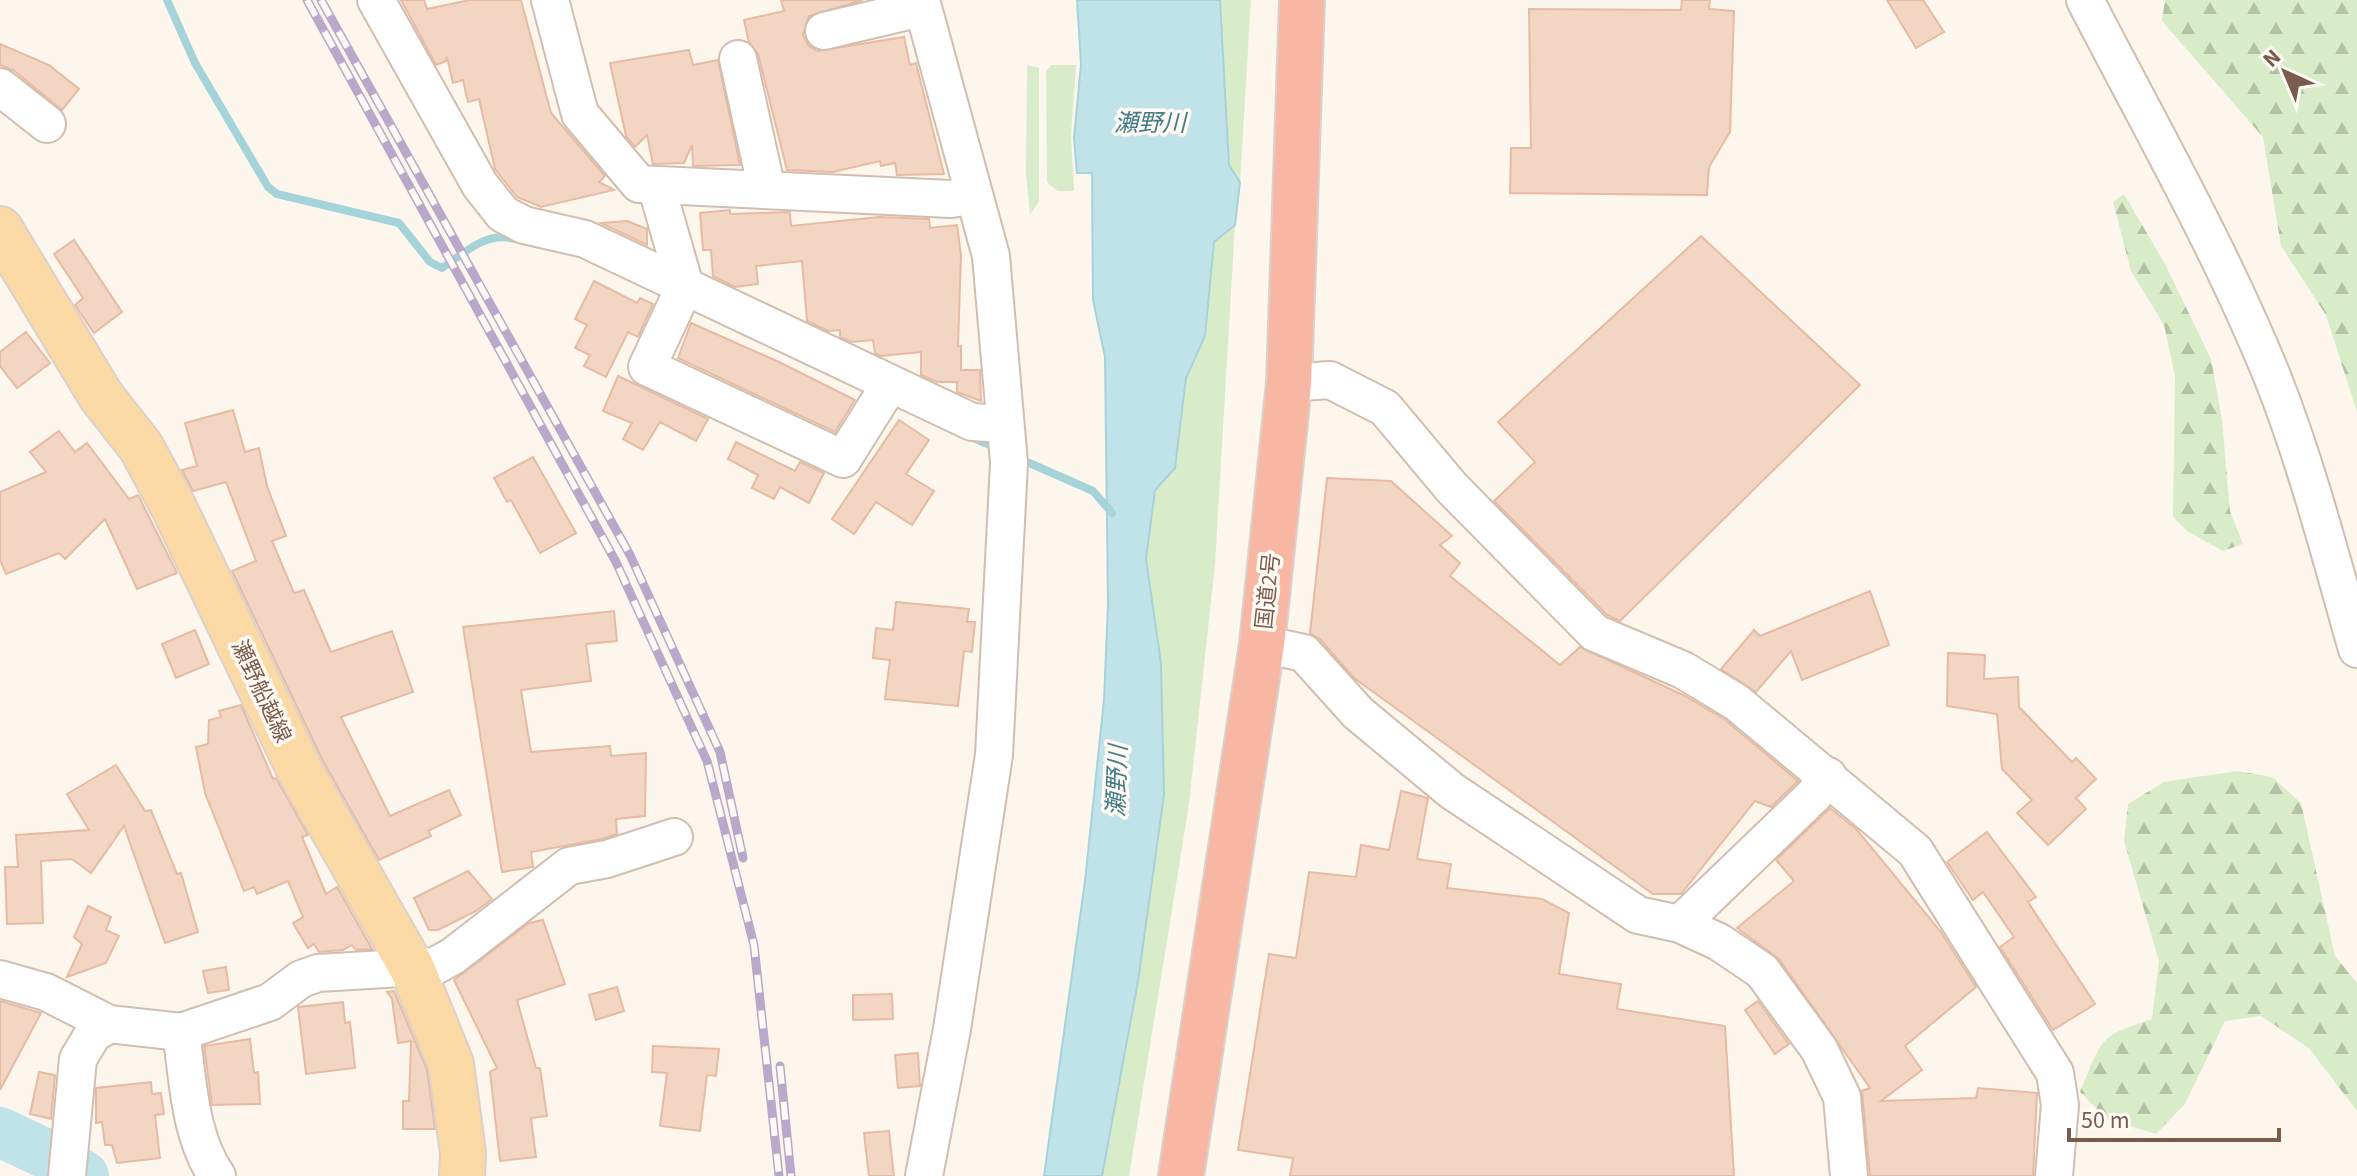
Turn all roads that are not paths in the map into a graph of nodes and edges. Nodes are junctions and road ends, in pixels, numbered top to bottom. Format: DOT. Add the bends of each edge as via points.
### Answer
graph roads {
  1 [pos="376,0"];
  2 [pos="550,0"];
  3 [pos="1302,0"];
  4 [pos="2085,0"];
  5 [pos="921,4"];
  6 [pos="824,31"];
  7 [pos="738,59"];
  8 [pos="0,87"];
  9 [pos="47,124"];
  10 [pos="656,185"];
  11 [pos="767,190"];
  12 [pos="974,195"];
  13 [pos="0,229"];
  14 [pos="679,299"];
  15 [pos="1289,383"];
  16 [pos="882,397"];
  17 [pos="1006,440"];
  18 [pos="1262,644"];
  19 [pos="2357,649"];
  20 [pos="1828,776"];
  21 [pos="674,837"];
  22 [pos="1680,924"];
  23 [pos="412,968"];
  24 [pos="0,979"];
  25 [pos="109,1024"];
  26 [pos="181,1032"];
  27 [pos="67,1176"];
  28 [pos="217,1176"];
  29 [pos="462,1176"];
  30 [pos="924,1176"];
  31 [pos="1181,1176"];
  32 [pos="1849,1176"];
  33 [pos="2054,1176"];
  1 -- 14 [label="street" via="480,185 503,214 524,225 585,239"];
  2 -- 10 [label="street" via="580,114 639,184"];
  3 -- 15 [label="highway, 国道2号"];
  4 -- 19 [label="street" via="2218,256 2272,378"];
  5 -- 6 [label="street"];
  5 -- 12 [label="street"];
  7 -- 11 [label="street"];
  8 -- 9 [label="street"];
  10 -- 11 [label="street"];
  10 -- 14 [label="street"];
  11 -- 12 [label="street" via="951,199"];
  12 -- 17 [label="street" via="991,256"];
  13 -- 23 [label="main road, 瀬野船越線" via="101,396 141,447 301,773"];
  14 -- 16 [label="street"];
  14 -- 16 [label="street" via="647,367 843,459"];
  15 -- 18 [label="highway, 国道2号"];
  15 -- 20 [label="street" via="1330,380 1385,408 1452,488 1595,633 1683,670 1736,702"];
  16 -- 17 [label="street" via="972,422"];
  17 -- 30 [label="street" via="994,755"];
  18 -- 22 [label="street" via="1304,653 1358,713 1452,791 1638,915"];
  18 -- 31 [label="highway, 国道2号"];
  20 -- 22 [label="street"];
  20 -- 33 [label="street" via="1915,851 2055,1073 2060,1105"];
  21 -- 23 [label="street" via="569,866 453,956 435,966"];
  22 -- 32 [label="street" via="1762,971 1819,1049 1842,1097"];
  23 -- 26 [label="street" via="318,973 270,1002"];
  23 -- 29 [label="main road, 瀬野船越線" via="451,1064"];
  24 -- 25 [label="street" via="46,992"];
  25 -- 26 [label="street"];
  25 -- 27 [label="street" via="93,1034 78,1059"];
  26 -- 28 [label="street" via="191,1103"];
}
